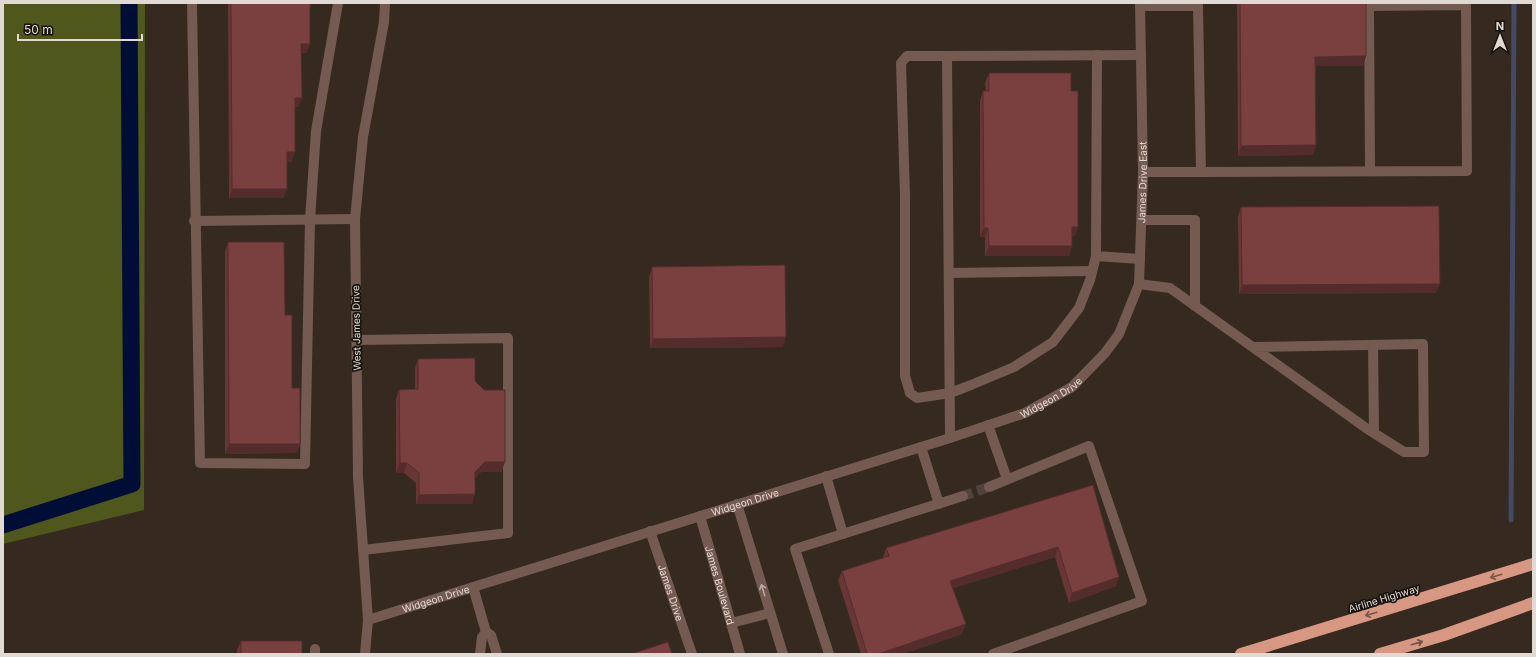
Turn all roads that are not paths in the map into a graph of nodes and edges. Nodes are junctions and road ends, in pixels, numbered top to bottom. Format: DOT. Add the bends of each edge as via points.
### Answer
graph roads {
  1 [pos="192,3"];
  2 [pos="338,3"];
  3 [pos="385,3"];
  4 [pos="1140,4"];
  5 [pos="1141,54"];
  6 [pos="1097,55"];
  7 [pos="947,56"];
  8 [pos="1370,171"];
  9 [pos="1143,172"];
  10 [pos="1200,172"];
  11 [pos="355,219"];
  12 [pos="310,220"];
  13 [pos="1142,220"];
  14 [pos="194,221"];
  15 [pos="1096,256"];
  16 [pos="1140,258"];
  17 [pos="1092,271"];
  18 [pos="949,273"];
  19 [pos="1139,284"];
  20 [pos="1196,306"];
  21 [pos="357,340"];
  22 [pos="1373,345"];
  23 [pos="1252,347"];
  24 [pos="1105,353"];
  25 [pos="950,393"];
  26 [pos="988,425"];
  27 [pos="1374,433"];
  28 [pos="950,438"];
  29 [pos="920,447"];
  30 [pos="826,476"];
  31 [pos="1007,479"];
  32 [pos="989,487"];
  33 [pos="962,496"];
  34 [pos="737,504"];
  35 [pos="939,504"];
  36 [pos="700,516"];
  37 [pos="650,531"];
  38 [pos="843,534"];
  39 [pos="363,550"];
  40 [pos="1533,564"];
  41 [pos="473,587"];
  42 [pos="1533,603"];
  43 [pos="770,613"];
  44 [pos="368,620"];
  45 [pos="731,623"];
  46 [pos="486,632"];
  47 [pos="365,654"];
  48 [pos="480,654"];
  49 [pos="497,654"];
  50 [pos="692,654"];
  51 [pos="740,654"];
  52 [pos="782,654"];
  53 [pos="829,654"];
  54 [pos="993,654"];
  55 [pos="1241,654"];
  56 [pos="1380,654"];
  1 -- 14 [label="street"];
  2 -- 12 [label="street" via="316,131"];
  3 -- 11 [label="street, West James Drive" via="384,22 363,137"];
  4 -- 5 [label="street, James Drive East"];
  4 -- 10 [label="street" via="1198,6"];
  5 -- 6 [label="street"];
  5 -- 9 [label="street, James Drive East"];
  6 -- 7 [label="street"];
  6 -- 15 [label="street"];
  7 -- 18 [label="street"];
  7 -- 25 [label="street" via="907,56 901,63 905,196 905,376 910,393 917,398"];
  8 -- 8 [label="street" via="1467,171 1466,5 1370,6"];
  8 -- 10 [label="street"];
  9 -- 10 [label="street"];
  9 -- 13 [label="street, James Drive East"];
  11 -- 12 [label="street"];
  11 -- 21 [label="street, West James Drive"];
  12 -- 14 [label="street"];
  12 -- 14 [label="street" via="306,464 200,463"];
  13 -- 16 [label="street, James Drive East"];
  13 -- 20 [label="street" via="1195,220"];
  15 -- 16 [label="street"];
  15 -- 17 [label="street"];
  16 -- 19 [label="street, James Drive East"];
  17 -- 18 [label="street"];
  17 -- 25 [label="street" via="1079,308 1054,342 1014,366"];
  18 -- 25 [label="street"];
  19 -- 20 [label="street" via="1170,288"];
  19 -- 24 [label="street, James Drive East" via="1119,334"];
  20 -- 23 [label="street"];
  21 -- 39 [label="street, West James Drive" via="358,477"];
  21 -- 39 [label="street" via="508,338 508,534"];
  22 -- 23 [label="street"];
  22 -- 27 [label="street"];
  22 -- 27 [label="street" via="1423,344 1424,452 1404,452"];
  23 -- 27 [label="street"];
  24 -- 26 [label="street, Widgeon Drive" via="1072,387 1025,413"];
  25 -- 28 [label="street"];
  26 -- 28 [label="street, Widgeon Drive"];
  26 -- 31 [label="street"];
  28 -- 29 [label="street, Widgeon Drive"];
  29 -- 30 [label="street, Widgeon Drive"];
  29 -- 35 [label="street"];
  30 -- 34 [label="street, Widgeon Drive"];
  30 -- 38 [label="street"];
  31 -- 32 [label="street"];
  31 -- 54 [label="street" via="1089,446 1142,601"];
  33 -- 35 [label="street"];
  34 -- 36 [label="street, Widgeon Drive"];
  43 -- 34 [label="street, one-way"];
  35 -- 38 [label="street"];
  36 -- 37 [label="street, Widgeon Drive"];
  36 -- 45 [label="street, James Boulevard"];
  37 -- 41 [label="street, Widgeon Drive"];
  37 -- 50 [label="street, James Drive"];
  38 -- 53 [label="street" via="795,549"];
  39 -- 44 [label="street, West James Drive"];
  40 -- 55 [label="highway, Airline Highway, one-way"];
  41 -- 44 [label="street, Widgeon Drive"];
  41 -- 46 [label="street"];
  56 -- 42 [label="highway, one-way" via="1444,636"];
  43 -- 45 [label="street"];
  43 -- 52 [label="street"];
  44 -- 47 [label="street, West James Drive"];
  45 -- 51 [label="street, James Boulevard"];
  46 -- 48 [label="street" via="482,637"];
  46 -- 49 [label="street" via="491,635"];
}
